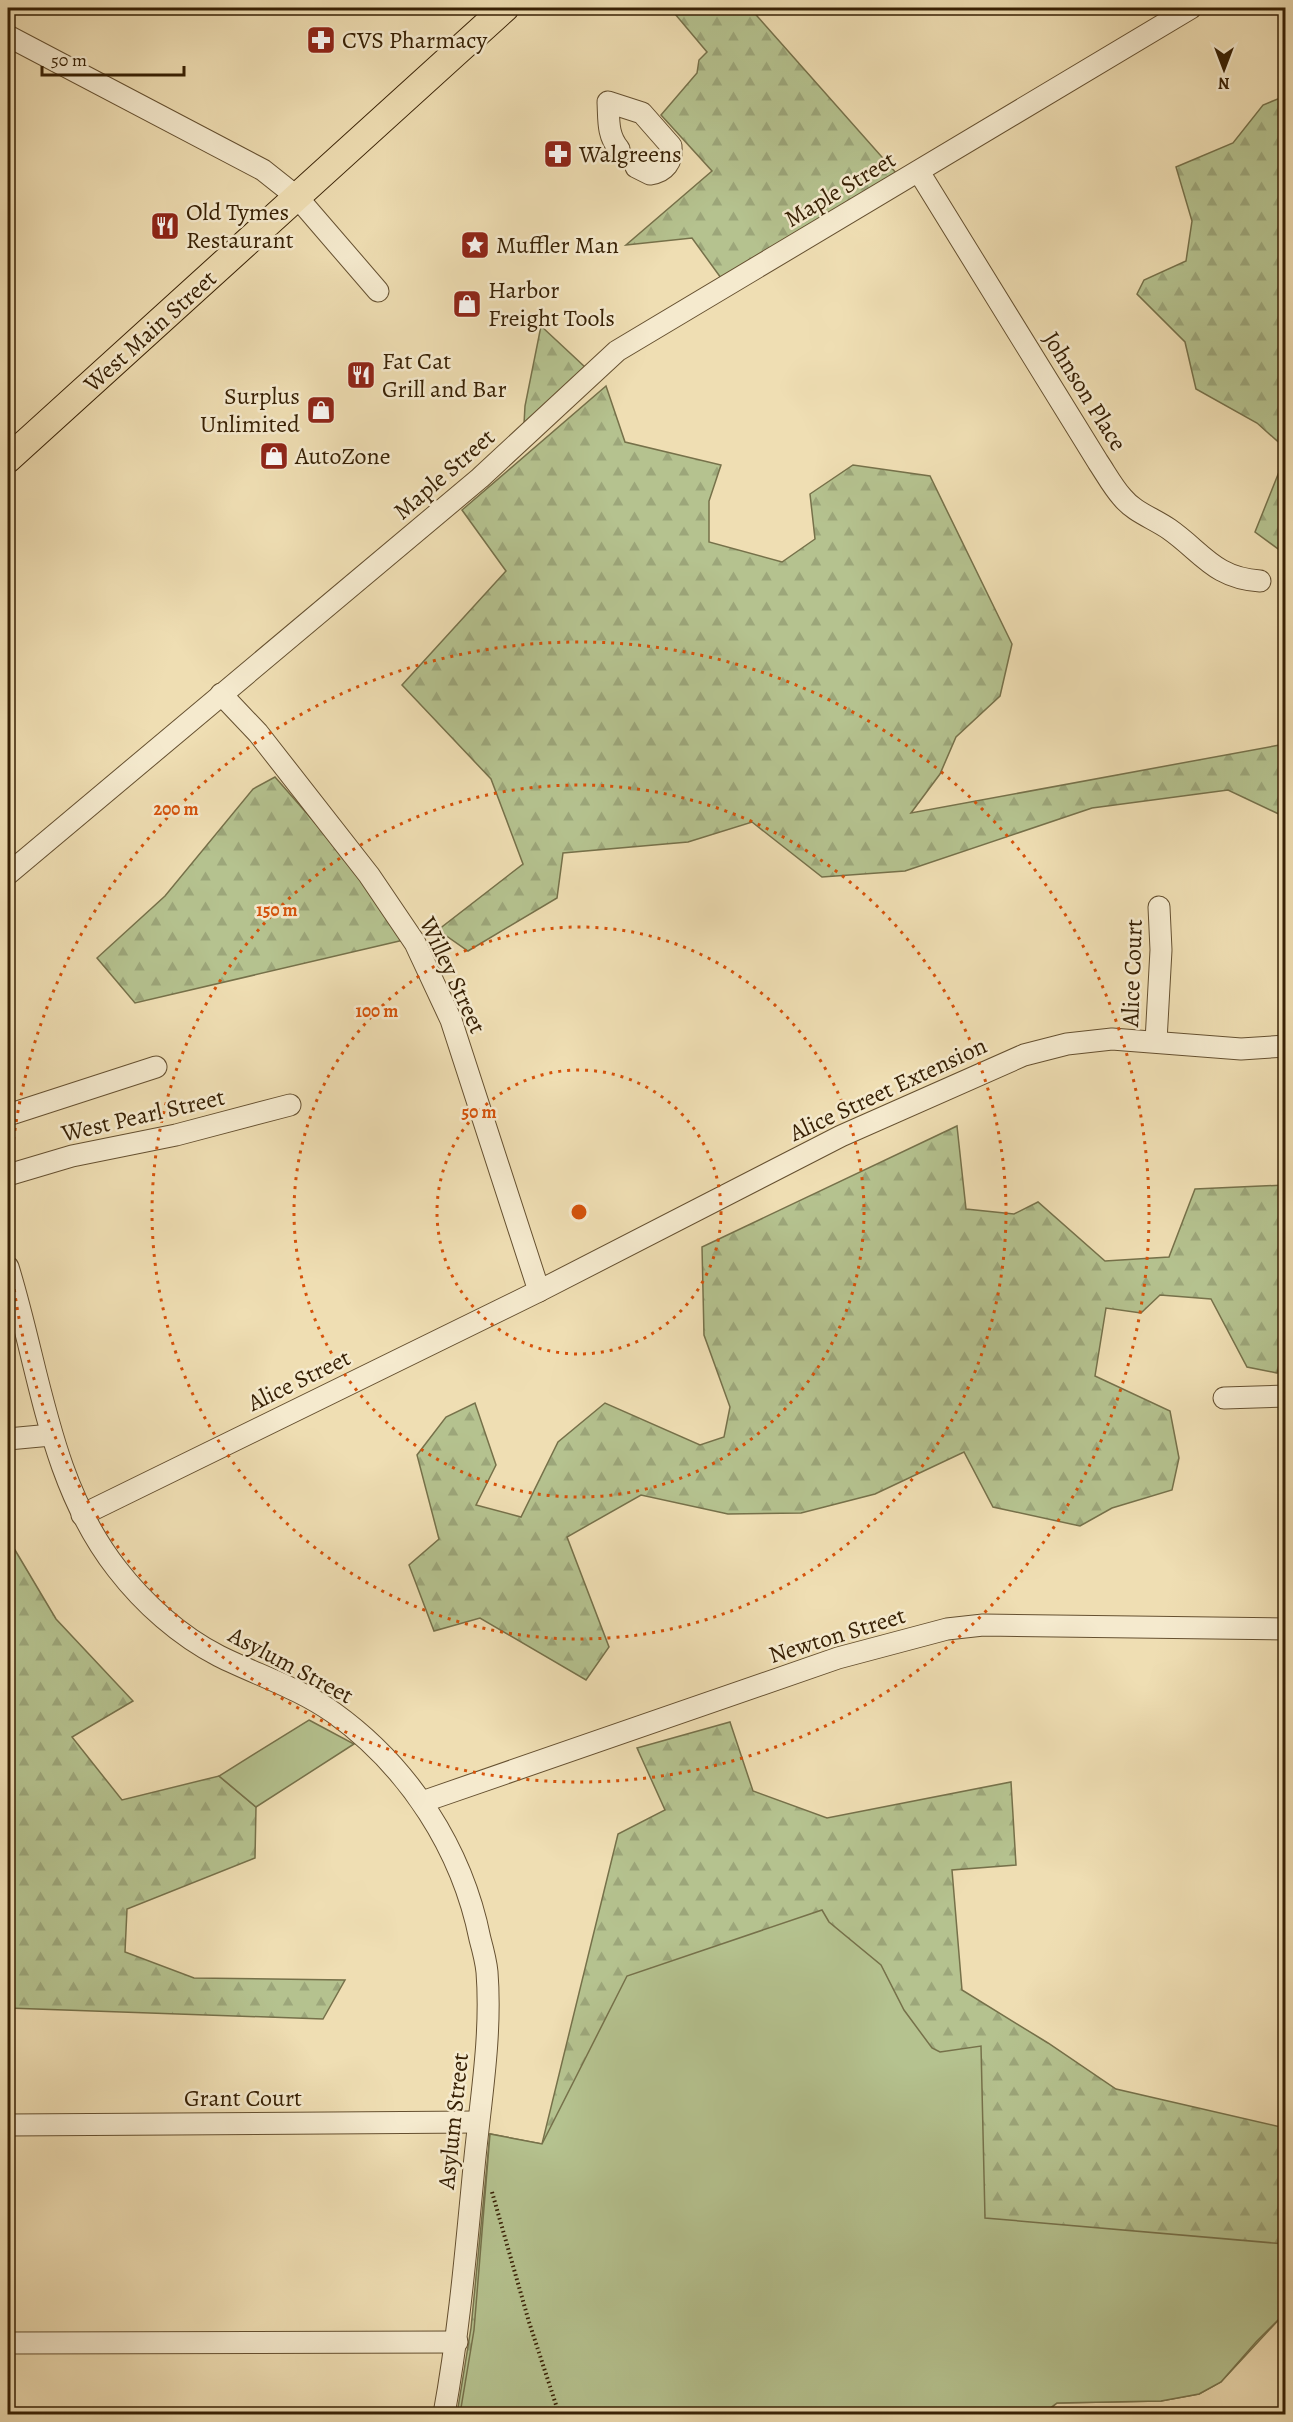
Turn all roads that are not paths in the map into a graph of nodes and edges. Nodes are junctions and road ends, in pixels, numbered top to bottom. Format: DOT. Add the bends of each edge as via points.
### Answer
graph roads {
  1 [pos="505,8"];
  2 [pos="1191,8"];
  3 [pos="8,36"];
  4 [pos="619,149"];
  5 [pos="636,167"];
  6 [pos="920,172"];
  7 [pos="297,197"];
  8 [pos="378,291"];
  9 [pos="8,459"];
  10 [pos="1260,581"];
  11 [pos="221,694"];
  12 [pos="8,874"];
  13 [pos="1159,907"];
  14 [pos="1156,1041"];
  15 [pos="1286,1046"];
  16 [pos="156,1067"];
  17 [pos="290,1106"];
  18 [pos="8,1115"];
  19 [pos="8,1175"];
  20 [pos="8,1267"];
  21 [pos="539,1291"];
  22 [pos="1286,1396"];
  23 [pos="1224,1398"];
  24 [pos="51,1435"];
  25 [pos="8,1438"];
  26 [pos="82,1515"];
  27 [pos="1286,1629"];
  28 [pos="422,1802"];
  29 [pos="478,2122"];
  30 [pos="8,2125"];
  31 [pos="457,2342"];
  32 [pos="8,2343"];
  33 [pos="444,2415"];
  1 -- 7 [label="main road, West Main Street"];
  2 -- 6 [label="street, Maple Street"];
  3 -- 7 [label="street" via="248,161"];
  4 -- 5 [label="street" via="609,132 608,102 642,113 671,146 671,159 663,170 650,174"];
  6 -- 10 [label="street, Johnson Place" via="1123,498 1169,529 1214,567 1230,576"];
  6 -- 11 [label="street, Maple Street" via="617,351 480,478"];
  7 -- 8 [label="street"];
  7 -- 9 [label="main road, West Main Street"];
  11 -- 12 [label="street, Maple Street"];
  11 -- 21 [label="street, Willey Street" via="258,733 363,866 415,942 451,1020"];
  13 -- 14 [label="street, Alice Court"];
  14 -- 15 [label="street, Alice Street Extension" via="1241,1048"];
  14 -- 21 [label="street, Alice Street Extension" via="1112,1039 1024,1055 841,1136"];
  16 -- 18 [label="street"];
  17 -- 19 [label="street, West Pearl Street" via="72,1156"];
  20 -- 24 [label="street, Asylum Street"];
  21 -- 26 [label="street, Alice Street"];
  22 -- 23 [label="street"];
  24 -- 25 [label="street"];
  24 -- 26 [label="street, Asylum Street" via="64,1477"];
  26 -- 28 [label="street, Asylum Street" via="116,1568 159,1614 216,1654 332,1712 364,1737"];
  27 -- 28 [label="street, Newton Street" via="983,1625 946,1629 838,1658"];
  28 -- 29 [label="street, Asylum Street" via="464,1880 487,1970 487,2036"];
  29 -- 30 [label="street, Grant Court"];
  29 -- 31 [label="street, Asylum Street"];
  31 -- 32 [label="street"];
  31 -- 33 [label="street, Asylum Street"];
}
